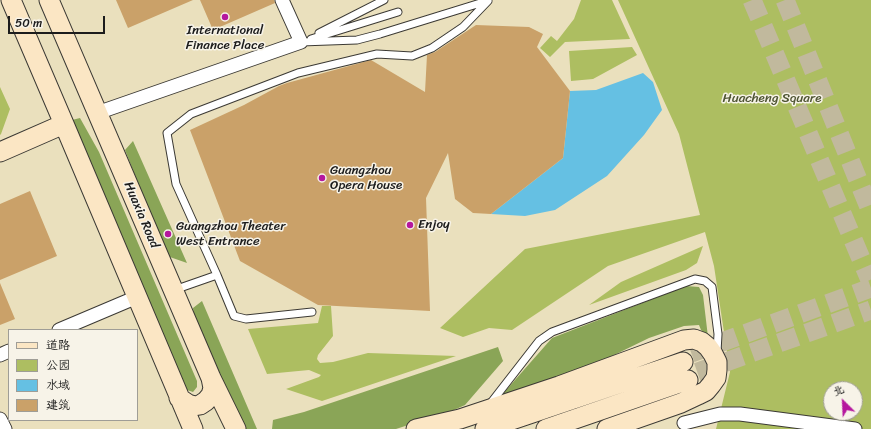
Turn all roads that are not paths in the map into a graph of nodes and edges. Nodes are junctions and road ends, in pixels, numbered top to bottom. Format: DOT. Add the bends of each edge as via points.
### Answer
graph roads {
  1 [pos="11,0"];
  2 [pos="49,0"];
  3 [pos="282,0"];
  4 [pos="384,0"];
  5 [pos="489,0"];
  6 [pos="398,12"];
  7 [pos="301,42"];
  8 [pos="97,113"];
  9 [pos="64,124"];
  10 [pos="0,152"];
  11 [pos="216,275"];
  12 [pos="174,290"];
  13 [pos="137,297"];
  14 [pos="312,312"];
  15 [pos="61,329"];
  16 [pos="683,362"];
  17 [pos="717,362"];
  18 [pos="211,378"];
  19 [pos="688,380"];
  20 [pos="179,398"];
  21 [pos="485,410"];
  22 [pos="0,418"];
  23 [pos="684,423"];
  24 [pos="5,429"];
  25 [pos="179,429"];
  26 [pos="193,429"];
  27 [pos="236,429"];
  28 [pos="416,429"];
  29 [pos="486,429"];
  30 [pos="546,429"];
  31 [pos="607,429"];
  32 [pos="855,429"];
  1 -- 9 [label="main road"];
  2 -- 8 [label="main road, Huaxia Road"];
  3 -- 7 [label="street"];
  4 -- 7 [label="lane"];
  5 -- 7 [label="lane" via="357,40"];
  5 -- 11 [label="lane" via="463,27 432,48 412,56 377,54 298,74 191,114 167,133 176,184"];
  6 -- 7 [label="lane"];
  7 -- 8 [label="street"];
  8 -- 12 [label="main road, Huaxia Road"];
  9 -- 10 [label="main road"];
  9 -- 13 [label="main road"];
  11 -- 12 [label="lane"];
  11 -- 14 [label="lane" via="234,316 246,319"];
  12 -- 18 [label="main road, Huaxia Road"];
  13 -- 15 [label="street"];
  13 -- 20 [label="main road"];
  16 -- 29 [label="main road"];
  17 -- 21 [label="main road" via="702,342 684,340"];
  17 -- 21 [label="lane" via="718,334 712,287 705,281 695,279 552,332 539,341"];
  17 -- 31 [label="main road" via="716,378 706,391 681,403"];
  18 -- 20 [label="main road" via="211,395 200,405 188,404"];
  18 -- 27 [label="main road, Huaxia Road"];
  19 -- 30 [label="main road"];
  20 -- 25 [label="main road"];
  20 -- 26 [label="main road"];
  21 -- 28 [label="main road"];
  22 -- 24 [label="street"];
  23 -- 32 [label="street" via="720,414 740,414"];
}
